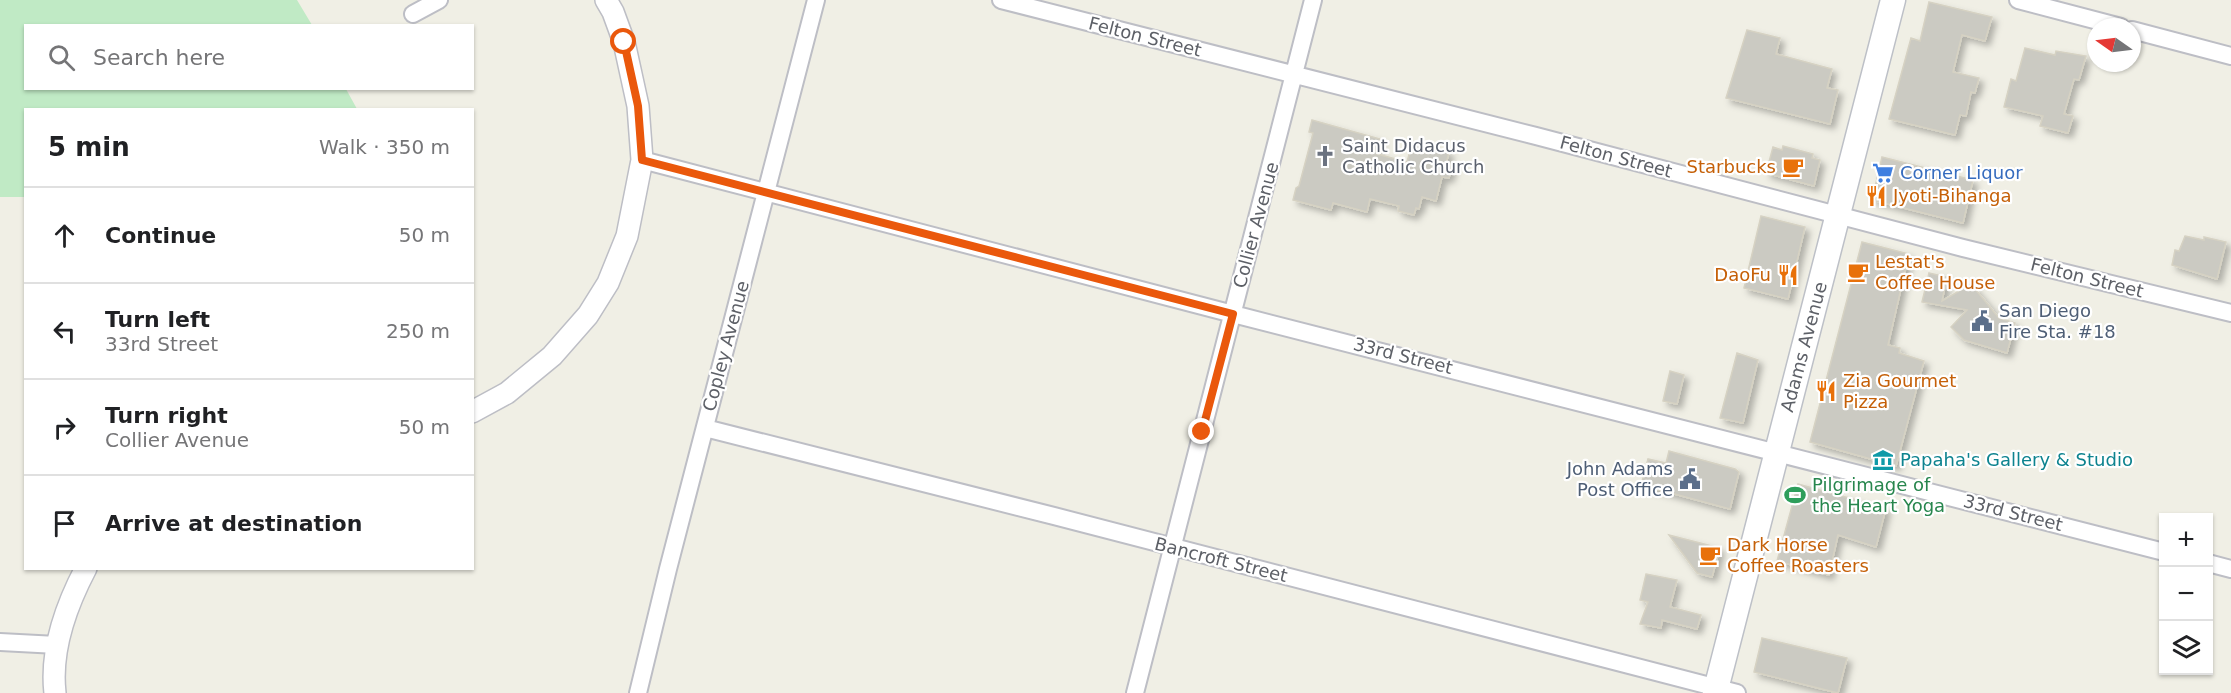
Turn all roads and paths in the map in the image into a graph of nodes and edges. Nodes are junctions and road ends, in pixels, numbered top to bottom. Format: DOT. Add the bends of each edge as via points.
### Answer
graph roads {
  1 [pos="439,0"];
  2 [pos="606,0"];
  3 [pos="816,0"];
  4 [pos="1001,0"];
  5 [pos="1313,0"];
  6 [pos="1893,0"];
  7 [pos="2018,0"];
  8 [pos="413,14"];
  9 [pos="2087,18"];
  10 [pos="2141,32"];
  11 [pos="2231,56"];
  12 [pos="1295,75"];
  13 [pos="642,160"];
  14 [pos="768,191"];
  15 [pos="1839,214"];
  16 [pos="1233,314"];
  17 [pos="2231,314"];
  18 [pos="474,411"];
  19 [pos="705,428"];
  20 [pos="1776,453"];
  21 [pos="1172,548"];
  22 [pos="2159,551"];
  23 [pos="2213,564"];
  24 [pos="2231,569"];
  25 [pos="85,570"];
  26 [pos="0,642"];
  27 [pos="57,645"];
  28 [pos="1723,691"];
  29 [pos="55,693"];
  30 [pos="638,693"];
  31 [pos="1135,693"];
  1 -- 8 [label="street"];
  2 -- 13 [label="street" via="624,42 634,84"];
  3 -- 14 [label="street, Copley Avenue"];
  4 -- 12 [label="street, Felton Street"];
  5 -- 12 [label="street, Collier Avenue"];
  6 -- 15 [label="main road, Adams Avenue"];
  7 -- 9 [label="street"];
  10 -- 11 [label="street"];
  12 -- 15 [label="street, Felton Street"];
  12 -- 16 [label="street, Collier Avenue"];
  13 -- 14 [label="street, 33rd Street"];
  13 -- 18 [label="street" via="627,236 608,283 588,315 552,356 507,393"];
  14 -- 16 [label="street, 33rd Street"];
  14 -- 19 [label="street, Copley Avenue"];
  15 -- 17 [label="street, Felton Street"];
  15 -- 20 [label="main road, Adams Avenue"];
  16 -- 20 [label="street, 33rd Street"];
  16 -- 21 [label="street, Collier Avenue"];
  19 -- 21 [label="street, Bancroft Street"];
  19 -- 30 [label="street, Copley Avenue"];
  20 -- 22 [label="street, 33rd Street"];
  20 -- 28 [label="main road, Adams Avenue"];
  21 -- 28 [label="street, Bancroft Street"];
  21 -- 31 [label="street, Collier Avenue"];
  23 -- 24 [label="street"];
  25 -- 27 [label="street" via="66,612"];
  26 -- 27 [label="street"];
  27 -- 29 [label="street"];
}
